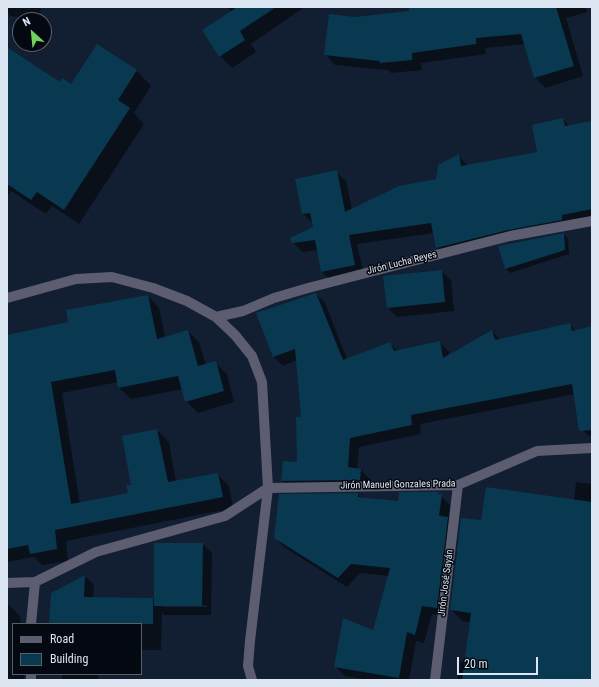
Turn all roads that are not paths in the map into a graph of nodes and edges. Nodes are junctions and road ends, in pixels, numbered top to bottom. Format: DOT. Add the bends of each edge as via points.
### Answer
graph roads {
  1 [pos="592,221"];
  2 [pos="7,298"];
  3 [pos="216,317"];
  4 [pos="592,448"];
  5 [pos="458,485"];
  6 [pos="268,488"];
  7 [pos="35,582"];
  8 [pos="7,583"];
  9 [pos="31,623"];
  10 [pos="252,680"];
  11 [pos="435,680"];
  1 -- 3 [label="street, Jirón Lucha Reyes" via="510,236 308,288 243,311"];
  2 -- 3 [label="street" via="76,279 112,277 153,288 187,301"];
  3 -- 6 [label="street" via="252,356 262,382"];
  4 -- 5 [label="street, Jirón Manuel Gonzales Prada" via="537,451"];
  5 -- 6 [label="street, Jirón Manuel Gonzales Prada"];
  5 -- 11 [label="street, Jirón José Sayán"];
  6 -- 7 [label="street" via="225,516 96,552"];
  6 -- 10 [label="street" via="250,641 248,666"];
  7 -- 8 [label="street"];
  7 -- 9 [label="street"];
}
